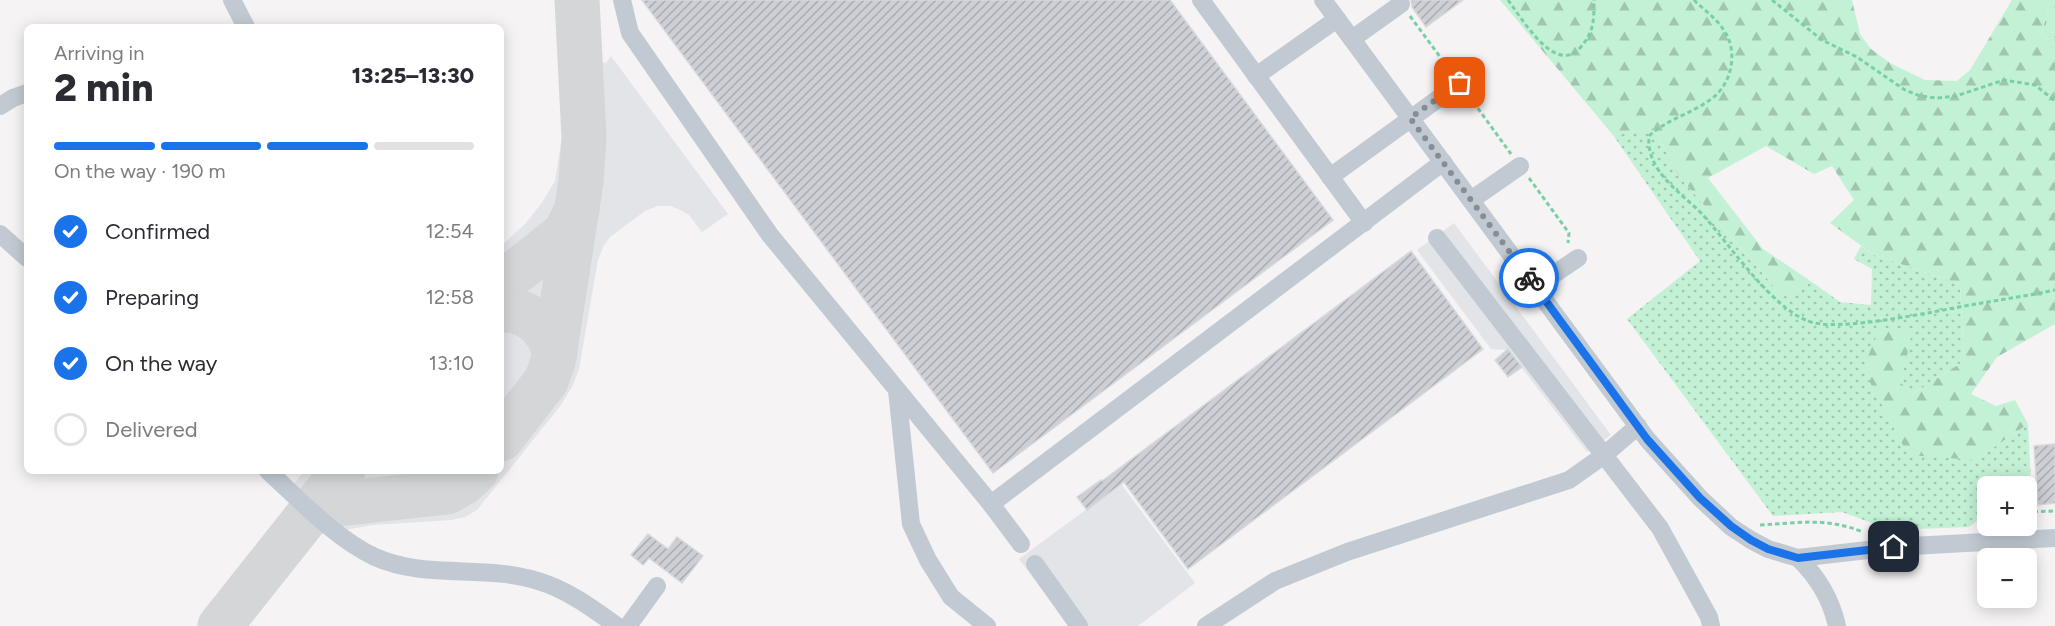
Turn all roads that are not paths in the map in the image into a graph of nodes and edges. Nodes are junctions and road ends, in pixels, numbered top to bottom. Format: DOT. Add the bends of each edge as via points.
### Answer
graph roads {
  1 [pos="231,0"];
  2 [pos="622,0"];
  3 [pos="1201,0"];
  4 [pos="1323,0"];
  5 [pos="1401,4"];
  6 [pos="1337,19"];
  7 [pos="244,24"];
  8 [pos="1352,39"];
  9 [pos="1256,76"];
  10 [pos="1460,83"];
  11 [pos="24,94"];
  12 [pos="0,106"];
  13 [pos="1410,118"];
  14 [pos="1443,162"];
  15 [pos="1520,166"];
  16 [pos="1330,177"];
  17 [pos="1471,200"];
  18 [pos="1364,223"];
  19 [pos="0,234"];
  20 [pos="1437,238"];
  21 [pos="24,255"];
  22 [pos="1573,262"];
  23 [pos="1535,287"];
  24 [pos="897,390"];
  25 [pos="1638,426"];
  26 [pos="1603,456"];
  27 [pos="271,474"];
  28 [pos="992,504"];
  29 [pos="2055,538"];
  30 [pos="1021,544"];
  31 [pos="1798,558"];
  32 [pos="1035,564"];
  33 [pos="657,586"];
  34 [pos="617,626"];
  35 [pos="628,626"];
  36 [pos="987,626"];
  37 [pos="1079,626"];
  38 [pos="1206,626"];
  39 [pos="1711,626"];
  40 [pos="1837,626"];
  1 -- 7 [label="street"];
  2 -- 24 [label="street" via="630,33 770,235"];
  3 -- 9 [label="street"];
  4 -- 6 [label="street"];
  5 -- 8 [label="street"];
  6 -- 8 [label="street"];
  6 -- 9 [label="street"];
  8 -- 13 [label="street"];
  9 -- 16 [label="street"];
  10 -- 13 [label="street"];
  11 -- 12 [label="street"];
  13 -- 14 [label="street"];
  13 -- 16 [label="street"];
  14 -- 17 [label="street"];
  14 -- 18 [label="street"];
  15 -- 17 [label="street"];
  16 -- 18 [label="street"];
  17 -- 23 [label="street"];
  18 -- 28 [label="street"];
  19 -- 21 [label="street"];
  20 -- 26 [label="street"];
  22 -- 23 [label="street"];
  23 -- 25 [label="street"];
  24 -- 28 [label="street"];
  24 -- 36 [label="street" via="911,524 951,597"];
  25 -- 26 [label="street"];
  25 -- 31 [label="street" via="1700,498 1731,526 1768,549"];
  26 -- 38 [label="street" via="1569,480 1347,552 1275,581"];
  26 -- 39 [label="street" via="1660,528"];
  27 -- 34 [label="street" via="351,544 376,558 415,569 538,580 574,596"];
  28 -- 30 [label="street"];
  29 -- 31 [label="street" via="1894,547"];
  31 -- 40 [label="street" via="1825,591"];
  32 -- 37 [label="street"];
  33 -- 35 [label="street"];
}
